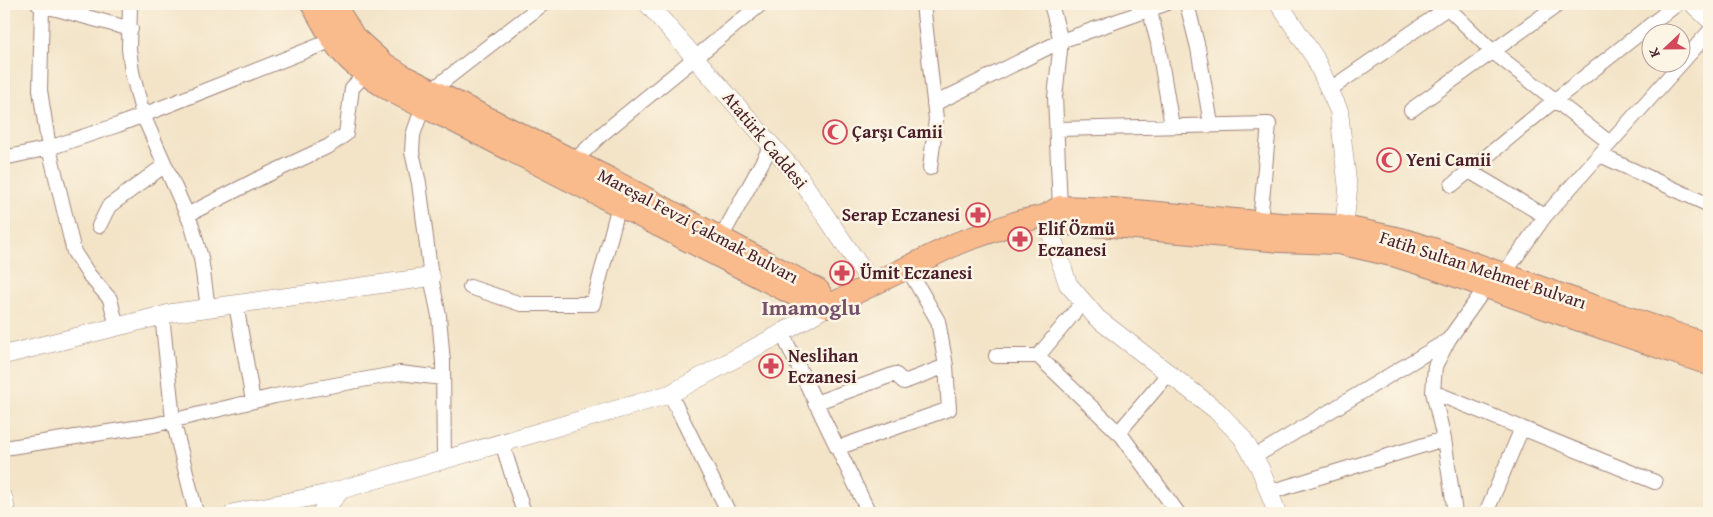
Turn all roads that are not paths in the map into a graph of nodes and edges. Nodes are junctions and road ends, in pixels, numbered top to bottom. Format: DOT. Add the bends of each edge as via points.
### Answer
graph roads {
  1 [pos="40,4"];
  2 [pos="130,4"];
  3 [pos="312,4"];
  4 [pos="334,4"];
  5 [pos="542,4"];
  6 [pos="648,4"];
  7 [pos="761,4"];
  8 [pos="923,4"];
  9 [pos="1051,4"];
  10 [pos="1165,4"];
  11 [pos="1187,4"];
  12 [pos="1279,4"];
  13 [pos="1559,4"];
  14 [pos="1677,4"];
  15 [pos="1693,4"];
  16 [pos="1448,5"];
  17 [pos="1149,6"];
  18 [pos="1709,19"];
  19 [pos="131,29"];
  20 [pos="1709,32"];
  21 [pos="333,40"];
  22 [pos="1061,40"];
  23 [pos="1493,52"];
  24 [pos="695,58"];
  25 [pos="366,73"];
  26 [pos="1329,90"];
  27 [pos="427,98"];
  28 [pos="1554,100"];
  29 [pos="934,104"];
  30 [pos="1411,110"];
  31 [pos="143,115"];
  32 [pos="1211,124"];
  33 [pos="1172,126"];
  34 [pos="1057,129"];
  35 [pos="1610,142"];
  36 [pos="771,146"];
  37 [pos="49,148"];
  38 [pos="1600,155"];
  39 [pos="4,158"];
  40 [pos="574,161"];
  41 [pos="165,165"];
  42 [pos="930,168"];
  43 [pos="1469,171"];
  44 [pos="1452,185"];
  45 [pos="619,205"];
  46 [pos="1709,205"];
  47 [pos="1053,212"];
  48 [pos="187,215"];
  49 [pos="1545,216"];
  50 [pos="1260,222"];
  51 [pos="99,226"];
  52 [pos="1344,236"];
  53 [pos="721,238"];
  54 [pos="913,264"];
  55 [pos="431,278"];
  56 [pos="1495,280"];
  57 [pos="872,284"];
  58 [pos="470,287"];
  59 [pos="1083,302"];
  60 [pos="236,304"];
  61 [pos="828,306"];
  62 [pos="208,308"];
  63 [pos="162,316"];
  64 [pos="117,327"];
  65 [pos="782,333"];
  66 [pos="1449,339"];
  67 [pos="1709,345"];
  68 [pos="4,354"];
  69 [pos="996,356"];
  70 [pos="1038,356"];
  71 [pos="1709,364"];
  72 [pos="946,366"];
  73 [pos="1169,373"];
  74 [pos="443,378"];
  75 [pos="1433,392"];
  76 [pos="670,394"];
  77 [pos="252,401"];
  78 [pos="815,403"];
  79 [pos="173,420"];
  80 [pos="1522,428"];
  81 [pos="1119,432"];
  82 [pos="1444,439"];
  83 [pos="502,443"];
  84 [pos="4,448"];
  85 [pos="837,448"];
  86 [pos="1254,457"];
  87 [pos="444,460"];
  88 [pos="1655,482"];
  89 [pos="341,490"];
  90 [pos="1270,492"];
  91 [pos="4,498"];
  92 [pos="6,513"];
  93 [pos="196,513"];
  94 [pos="234,513"];
  95 [pos="321,513"];
  96 [pos="524,513"];
  97 [pos="729,513"];
  98 [pos="868,513"];
  99 [pos="1178,513"];
  100 [pos="1277,513"];
  101 [pos="1455,513"];
  102 [pos="1486,513"];
  1 -- 19 [label="street"];
  1 -- 37 [label="street" via="40,90"];
  2 -- 19 [label="street"];
  3 -- 21 [label="main road, Mareşal Fevzi Çakmak Bulvarı"];
  4 -- 27 [label="main road, Mareşal Fevzi Çakmak Bulvarı" via="354,37"];
  5 -- 27 [label="street"];
  6 -- 24 [label="street, Atatürk Caddesi"];
  7 -- 24 [label="street"];
  8 -- 29 [label="street"];
  9 -- 22 [label="street"];
  10 -- 17 [label="street"];
  11 -- 32 [label="street"];
  12 -- 26 [label="street" via="1314,58"];
  13 -- 23 [label="street"];
  14 -- 28 [label="street"];
  15 -- 18 [label="street"];
  16 -- 23 [label="street"];
  16 -- 26 [label="street"];
  17 -- 22 [label="street"];
  17 -- 33 [label="street"];
  19 -- 31 [label="street" via="132,72"];
  20 -- 35 [label="street"];
  21 -- 25 [label="main road, Mareşal Fevzi Çakmak Bulvarı"];
  21 -- 31 [label="street"];
  22 -- 29 [label="street"];
  22 -- 34 [label="street" via="1055,97"];
  23 -- 28 [label="street"];
  23 -- 30 [label="street"];
  24 -- 36 [label="street, Atatürk Caddesi"];
  24 -- 40 [label="street"];
  25 -- 27 [label="main road, Mareşal Fevzi Çakmak Bulvarı" via="396,94"];
  25 -- 48 [label="street" via="352,88 346,134 329,146"];
  26 -- 52 [label="street" via="1339,111 1348,190"];
  27 -- 40 [label="main road, Mareşal Fevzi Çakmak Bulvarı"];
  27 -- 45 [label="main road, Mareşal Fevzi Çakmak Bulvarı"];
  27 -- 55 [label="street" via="412,135 412,152"];
  28 -- 35 [label="street"];
  28 -- 43 [label="street"];
  29 -- 42 [label="street" via="936,118"];
  31 -- 37 [label="street"];
  31 -- 41 [label="street"];
  32 -- 33 [label="street"];
  32 -- 50 [label="street" via="1269,124"];
  33 -- 34 [label="street"];
  34 -- 47 [label="street"];
  35 -- 38 [label="street"];
  36 -- 53 [label="street"];
  36 -- 57 [label="street, Atatürk Caddesi" via="799,177"];
  37 -- 39 [label="street"];
  37 -- 64 [label="street" via="74,252 110,299"];
  38 -- 46 [label="street"];
  38 -- 49 [label="street"];
  40 -- 53 [label="main road, Mareşal Fevzi Çakmak Bulvarı"];
  41 -- 48 [label="street"];
  41 -- 51 [label="street" via="109,206"];
  43 -- 44 [label="street"];
  43 -- 49 [label="street"];
  45 -- 58 [label="street" via="593,304 521,304"];
  45 -- 61 [label="main road, Mareşal Fevzi Çakmak Bulvarı" via="801,298"];
  47 -- 50 [label="main road, Fatih Sultan Mehmet Bulvarı" via="1113,209"];
  47 -- 52 [label="main road, Fatih Sultan Mehmet Bulvarı" via="1060,224 1280,242"];
  47 -- 54 [label="main road, Fatih Sultan Mehmet Bulvarı" via="958,243"];
  47 -- 59 [label="street" via="1068,284"];
  48 -- 62 [label="street" via="201,258"];
  49 -- 56 [label="street"];
  50 -- 52 [label="main road, Fatih Sultan Mehmet Bulvarı"];
  52 -- 56 [label="main road, Fatih Sultan Mehmet Bulvarı" via="1396,256"];
  53 -- 61 [label="main road, Mareşal Fevzi Çakmak Bulvarı" via="818,290"];
  54 -- 57 [label="main road, Fatih Sultan Mehmet Bulvarı"];
  54 -- 72 [label="street" via="938,321"];
  55 -- 60 [label="street"];
  55 -- 74 [label="street" via="439,316"];
  56 -- 66 [label="street"];
  56 -- 67 [label="main road, Fatih Sultan Mehmet Bulvarı"];
  56 -- 71 [label="main road, Fatih Sultan Mehmet Bulvarı"];
  57 -- 61 [label="main road, Fatih Sultan Mehmet Bulvarı"];
  59 -- 70 [label="street"];
  59 -- 73 [label="street" via="1097,318"];
  60 -- 62 [label="street"];
  60 -- 77 [label="street"];
  61 -- 65 [label="street"];
  62 -- 63 [label="street"];
  63 -- 64 [label="street"];
  63 -- 79 [label="street"];
  64 -- 68 [label="street"];
  65 -- 76 [label="street"];
  65 -- 78 [label="street"];
  66 -- 75 [label="street" via="1435,366"];
  66 -- 86 [label="street"];
  69 -- 70 [label="street"];
  70 -- 81 [label="street"];
  72 -- 78 [label="street" via="904,382 895,374"];
  72 -- 85 [label="street" via="949,410"];
  73 -- 81 [label="street"];
  73 -- 86 [label="street" via="1216,410 1242,437"];
  74 -- 77 [label="street" via="400,373"];
  74 -- 87 [label="street"];
  75 -- 80 [label="street"];
  75 -- 82 [label="street"];
  76 -- 83 [label="street"];
  76 -- 97 [label="street"];
  77 -- 79 [label="street"];
  78 -- 85 [label="street"];
  79 -- 84 [label="street"];
  79 -- 93 [label="street"];
  80 -- 88 [label="street"];
  80 -- 102 [label="street"];
  81 -- 99 [label="street"];
  82 -- 90 [label="street"];
  82 -- 101 [label="street"];
  83 -- 87 [label="street"];
  83 -- 96 [label="street"];
  85 -- 98 [label="street"];
  86 -- 90 [label="street"];
  87 -- 89 [label="street"];
  89 -- 94 [label="street"];
  89 -- 95 [label="street"];
  90 -- 100 [label="street"];
  91 -- 92 [label="street"];
}
